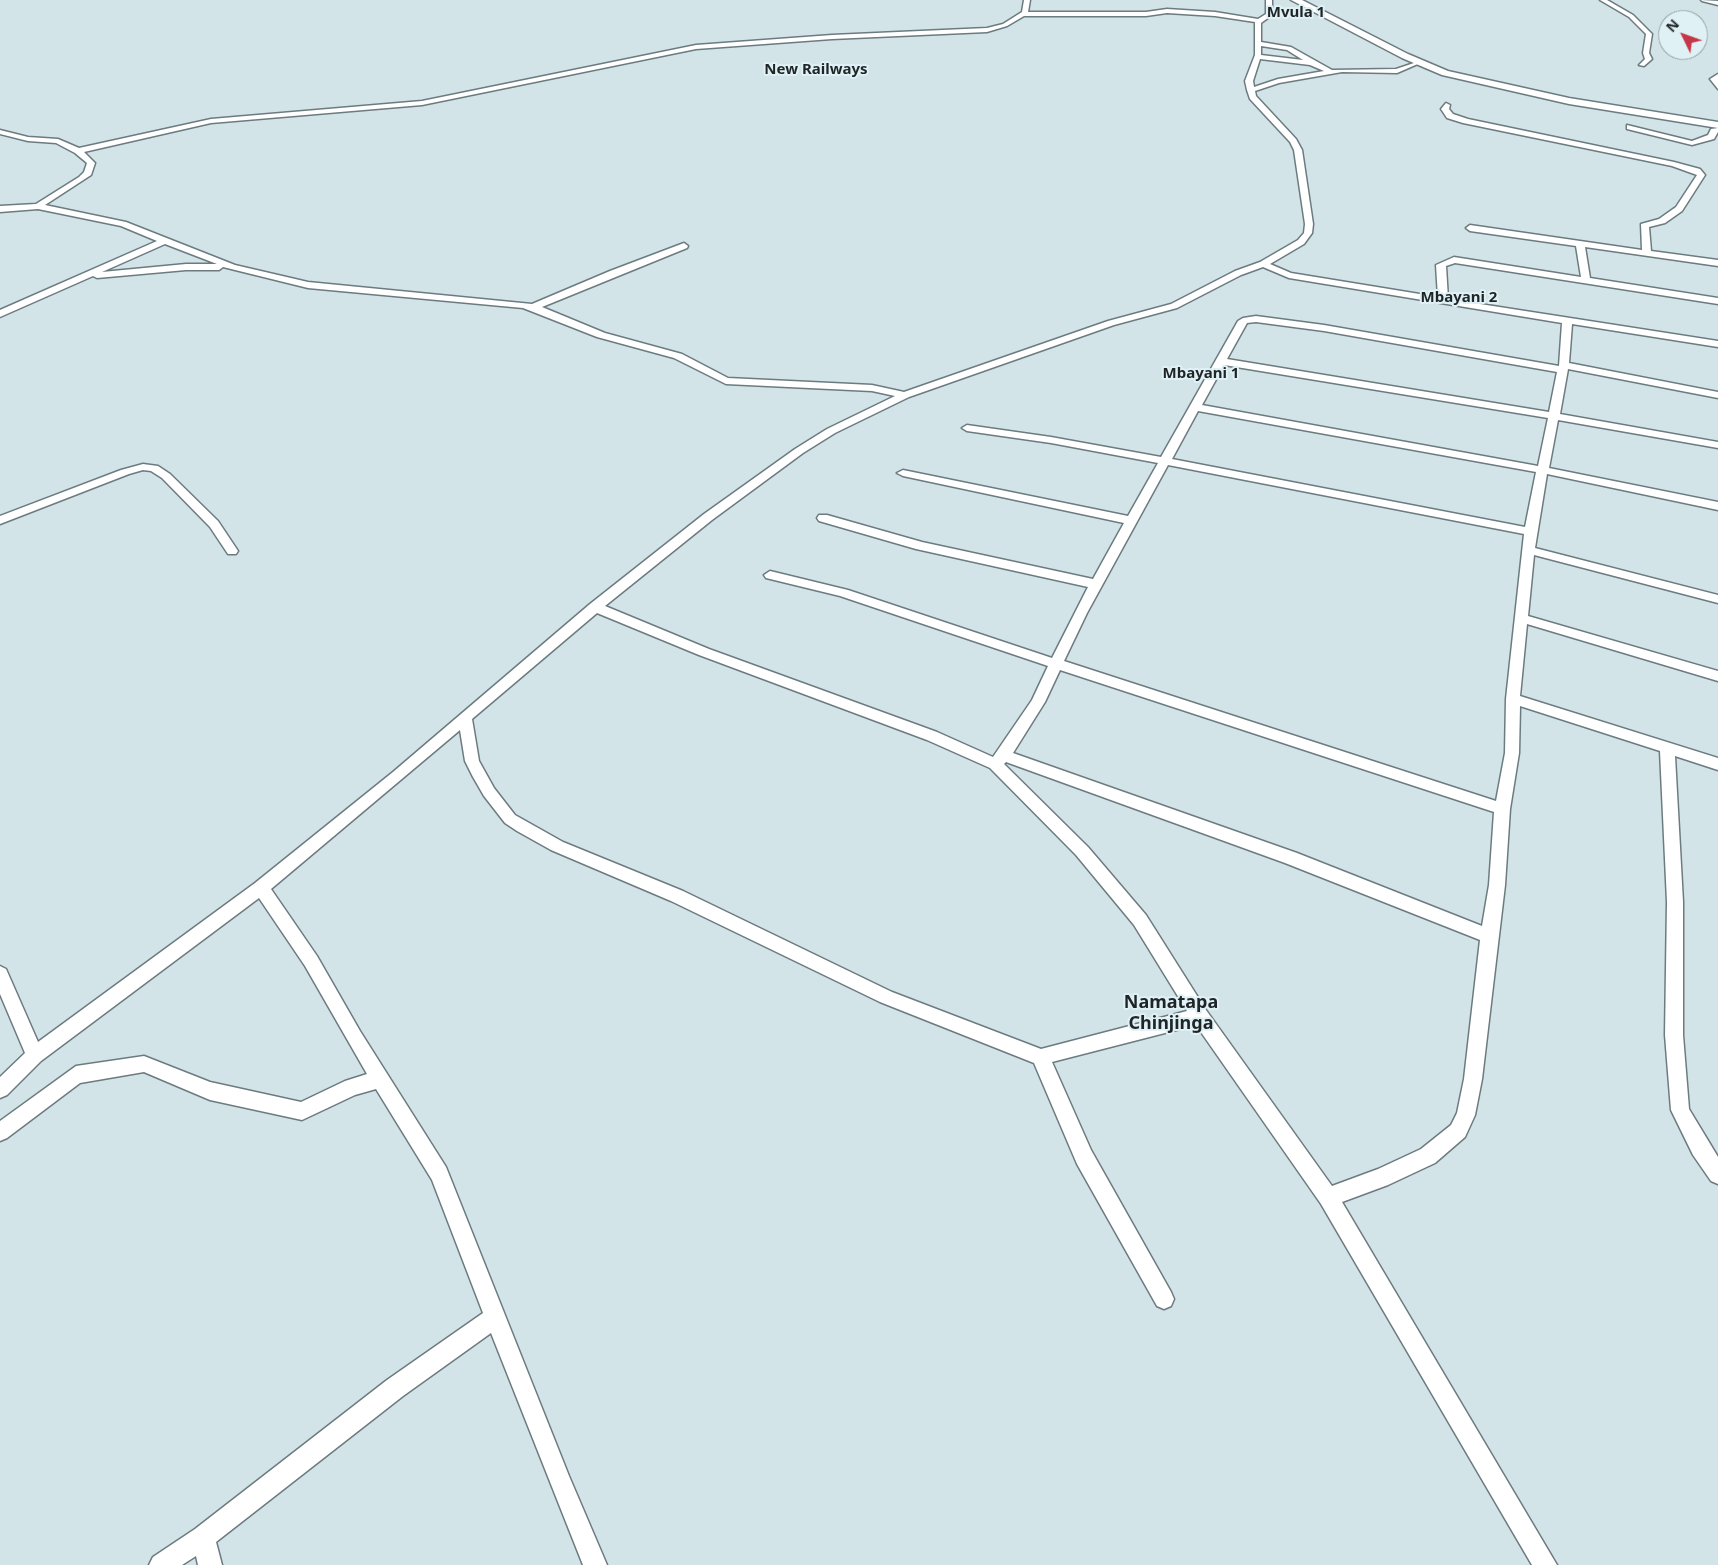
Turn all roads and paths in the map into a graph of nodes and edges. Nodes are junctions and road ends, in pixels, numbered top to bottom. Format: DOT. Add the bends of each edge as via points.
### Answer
graph roads {
  1 [pos="1027,0"];
  2 [pos="1269,0"];
  3 [pos="1295,0"];
  4 [pos="1602,0"];
  5 [pos="1704,0"];
  6 [pos="1718,3"];
  7 [pos="1022,14"];
  8 [pos="1259,21"];
  9 [pos="1258,43"];
  10 [pos="1258,57"];
  11 [pos="1418,62"];
  12 [pos="1312,63"];
  13 [pos="1642,65"];
  14 [pos="1331,72"];
  15 [pos="1718,76"];
  16 [pos="1718,87"];
  17 [pos="1251,90"];
  18 [pos="1446,106"];
  19 [pos="1718,125"];
  20 [pos="1630,127"];
  21 [pos="1718,130"];
  22 [pos="0,132"];
  23 [pos="78,151"];
  24 [pos="38,206"];
  25 [pos="0,208"];
  26 [pos="1470,228"];
  27 [pos="166,240"];
  28 [pos="1580,244"];
  29 [pos="684,246"];
  30 [pos="1647,253"];
  31 [pos="1718,263"];
  32 [pos="1263,264"];
  33 [pos="232,267"];
  34 [pos="86,276"];
  35 [pos="1586,280"];
  36 [pos="1443,301"];
  37 [pos="1718,301"];
  38 [pos="534,308"];
  39 [pos="0,314"];
  40 [pos="1567,320"];
  41 [pos="1718,344"];
  42 [pos="1221,360"];
  43 [pos="1563,368"];
  44 [pos="904,395"];
  45 [pos="1718,395"];
  46 [pos="1195,408"];
  47 [pos="1554,416"];
  48 [pos="967,428"];
  49 [pos="1718,445"];
  50 [pos="1164,462"];
  51 [pos="1542,470"];
  52 [pos="902,473"];
  53 [pos="1718,506"];
  54 [pos="823,518"];
  55 [pos="0,520"];
  56 [pos="1132,521"];
  57 [pos="1530,532"];
  58 [pos="1528,550"];
  59 [pos="232,551"];
  60 [pos="770,575"];
  61 [pos="1096,584"];
  62 [pos="1718,599"];
  63 [pos="595,607"];
  64 [pos="1521,618"];
  65 [pos="1057,664"];
  66 [pos="1718,676"];
  67 [pos="1513,699"];
  68 [pos="465,717"];
  69 [pos="1667,747"];
  70 [pos="1000,760"];
  71 [pos="1718,764"];
  72 [pos="1502,809"];
  73 [pos="260,888"];
  74 [pos="1489,936"];
  75 [pos="0,974"];
  76 [pos="1200,1016"];
  77 [pos="35,1055"];
  78 [pos="1041,1058"];
  79 [pos="380,1079"];
  80 [pos="0,1089"];
  81 [pos="0,1132"];
  82 [pos="1718,1174"];
  83 [pos="1328,1197"];
  84 [pos="1164,1299"];
  85 [pos="496,1317"];
  86 [pos="203,1537"];
  87 [pos="161,1565"];
  88 [pos="210,1565"];
  89 [pos="595,1565"];
  90 [pos="1545,1565"];
  1 -- 7 [label="street" via="1027,8"];
  2 -- 8 [label="street" via="1269,15"];
  3 -- 11 [label="street"];
  4 -- 13 [label="street" via="1632,17 1649,34 1646,53 1649,59"];
  5 -- 6 [label="street"];
  7 -- 8 [label="street" via="1146,14 1167,11"];
  7 -- 23 [label="street" via="999,28 987,30 696,47 422,102 210,121"];
  8 -- 9 [label="street"];
  9 -- 10 [label="street"];
  9 -- 12 [label="street" via="1289,48"];
  10 -- 12 [label="street"];
  10 -- 17 [label="street" via="1250,79"];
  11 -- 14 [label="street" via="1397,71 1360,69"];
  11 -- 19 [label="street" via="1445,73 1531,94"];
  12 -- 14 [label="street"];
  14 -- 17 [label="street" via="1278,81"];
  15 -- 16 [label="street" via="1714,79"];
  17 -- 32 [label="street" via="1296,145 1309,224 1308,233 1301,242"];
  18 -- 30 [label="street" via="1450,116 1466,121 1697,170 1701,175 1679,209 1666,219 1644,227"];
  20 -- 21 [label="street" via="1692,143 1711,137"];
  22 -- 23 [label="street" via="58,142"];
  23 -- 24 [label="street" via="91,163 88,173"];
  24 -- 25 [label="street"];
  24 -- 27 [label="street" via="123,224"];
  26 -- 28 [label="street"];
  27 -- 33 [label="street"];
  27 -- 34 [label="street"];
  28 -- 30 [label="street"];
  28 -- 35 [label="street"];
  29 -- 38 [label="street"];
  30 -- 31 [label="street"];
  32 -- 36 [label="street" via="1309,280"];
  32 -- 44 [label="street" via="1238,273 1174,306 1111,323"];
  33 -- 34 [label="street" via="186,267"];
  33 -- 38 [label="street" via="326,288"];
  34 -- 39 [label="street"];
  35 -- 36 [label="street" via="1454,260 1441,264"];
  35 -- 37 [label="street"];
  36 -- 40 [label="street"];
  38 -- 44 [label="street" via="601,335 678,356 726,381 872,388"];
  40 -- 41 [label="street"];
  40 -- 43 [label="street"];
  42 -- 43 [label="street" via="1240,324 1256,319"];
  42 -- 46 [label="street"];
  42 -- 47 [label="street"];
  43 -- 45 [label="street"];
  43 -- 47 [label="street"];
  44 -- 63 [label="street" via="838,427 799,451 708,517"];
  46 -- 50 [label="street"];
  46 -- 51 [label="street"];
  47 -- 49 [label="street"];
  47 -- 51 [label="street"];
  48 -- 50 [label="street"];
  50 -- 56 [label="street"];
  50 -- 57 [label="street"];
  51 -- 53 [label="street"];
  51 -- 57 [label="street"];
  52 -- 56 [label="street"];
  54 -- 61 [label="street" via="920,546"];
  55 -- 59 [label="street" via="125,472 154,468 214,524"];
  56 -- 61 [label="street"];
  57 -- 58 [label="street"];
  58 -- 62 [label="street"];
  58 -- 64 [label="street"];
  60 -- 65 [label="street" via="843,594"];
  61 -- 65 [label="street"];
  63 -- 68 [label="street"];
  63 -- 70 [label="street" via="704,652"];
  64 -- 66 [label="street"];
  64 -- 67 [label="street"];
  65 -- 70 [label="street" via="1038,702"];
  65 -- 72 [label="street"];
  67 -- 69 [label="street"];
  67 -- 72 [label="street" via="1512,754"];
  68 -- 73 [label="street"];
  68 -- 78 [label="street" via="472,761 478,773 510,818 522,827 557,846 677,896 886,997"];
  69 -- 71 [label="street"];
  69 -- 82 [label="street" via="1675,902 1674,1035 1680,1110"];
  70 -- 74 [label="street" via="1291,858"];
  70 -- 76 [label="street" via="1140,920"];
  72 -- 74 [label="street" via="1497,885"];
  73 -- 77 [label="street"];
  73 -- 79 [label="street" via="311,961"];
  74 -- 83 [label="street" via="1474,1079 1466,1115 1458,1131 1428,1156 1381,1178"];
  75 -- 77 [label="street"];
  76 -- 78 [label="street"];
  76 -- 83 [label="street"];
  77 -- 80 [label="street"];
  78 -- 84 [label="street" via="1084,1157"];
  79 -- 81 [label="street" via="352,1087 302,1111 210,1090 144,1064 76,1075"];
  79 -- 85 [label="street" via="439,1174"];
  83 -- 90 [label="street"];
  85 -- 86 [label="street" via="395,1388"];
  85 -- 89 [label="street"];
  86 -- 87 [label="street"];
  86 -- 88 [label="street"];
}
